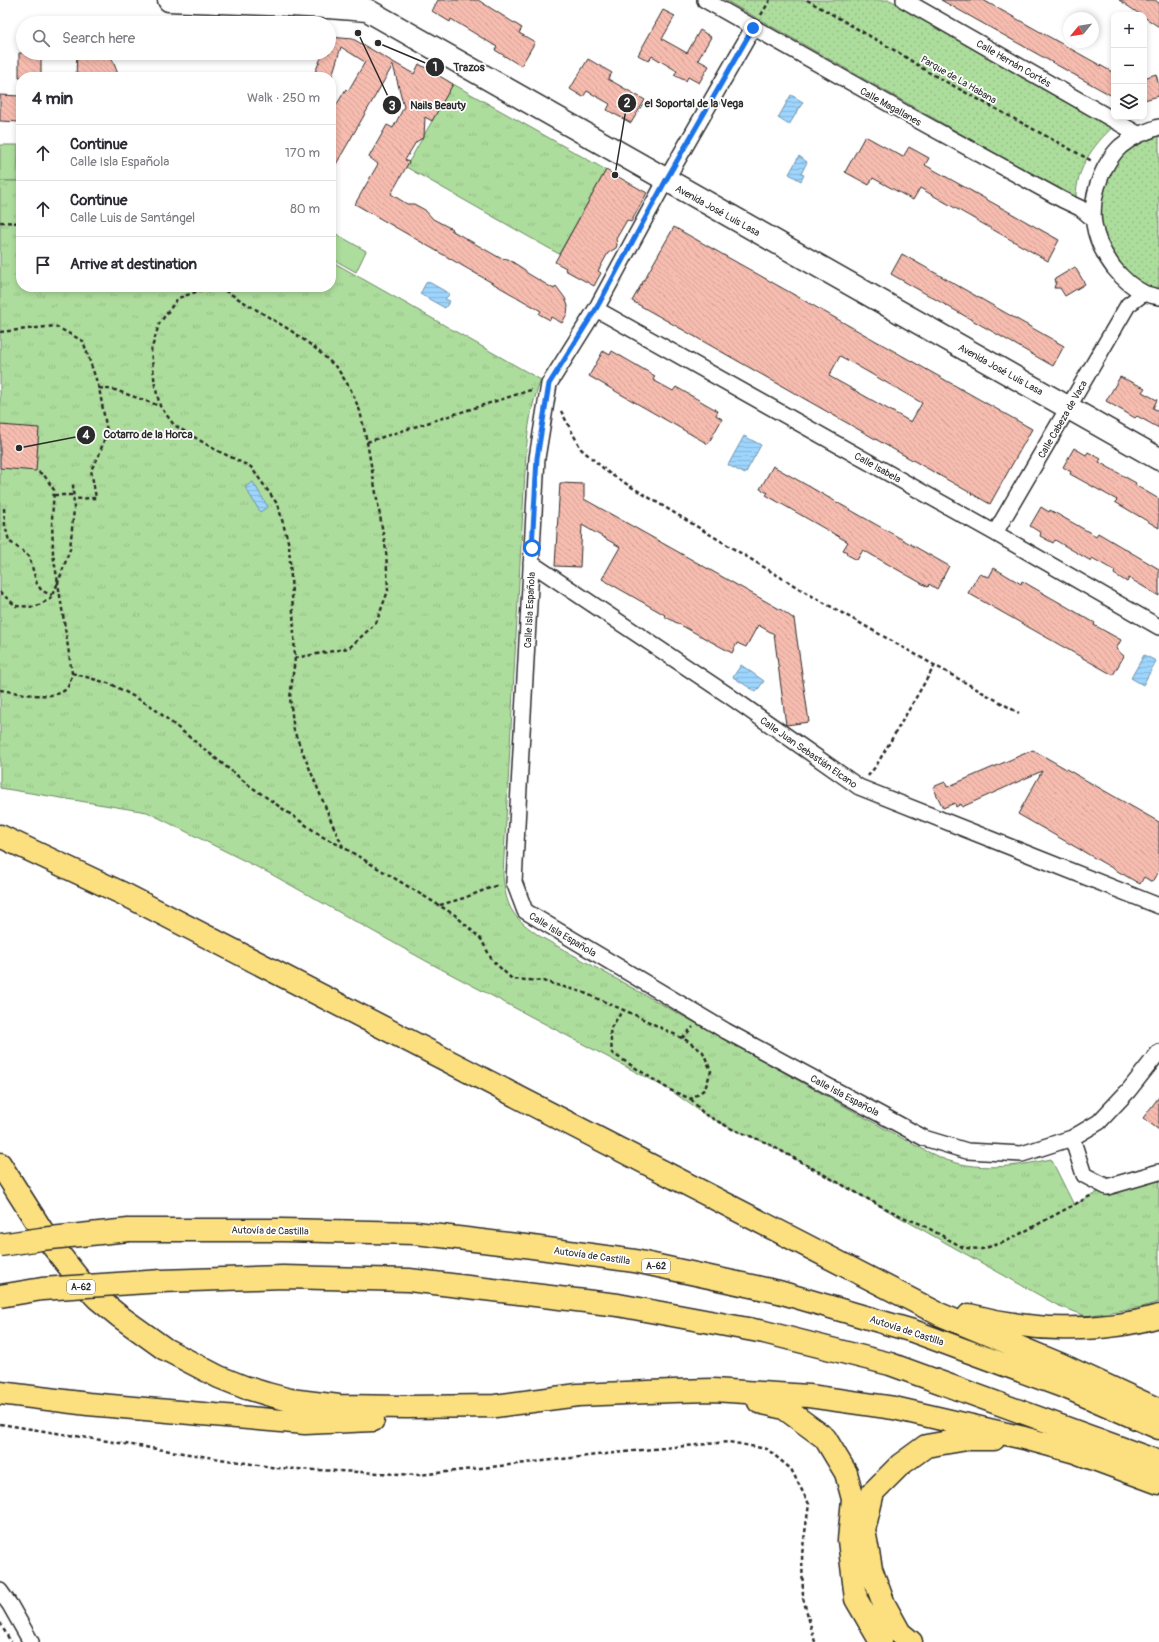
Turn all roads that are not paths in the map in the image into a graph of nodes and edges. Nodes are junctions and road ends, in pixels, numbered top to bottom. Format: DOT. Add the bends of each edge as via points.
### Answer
graph roads {
  1 [pos="169,0"];
  2 [pos="705,0"];
  3 [pos="904,0"];
  4 [pos="224,1"];
  5 [pos="753,28"];
  6 [pos="1159,127"];
  7 [pos="1130,134"];
  8 [pos="666,180"];
  9 [pos="1086,205"];
  10 [pos="1130,284"];
  11 [pos="1144,293"];
  12 [pos="1159,297"];
  13 [pos="1128,305"];
  14 [pos="596,309"];
  15 [pos="1069,408"];
  16 [pos="1159,459"];
  17 [pos="995,533"];
  18 [pos="531,563"];
  19 [pos="1159,627"];
  20 [pos="0,836"];
  21 [pos="1159,906"];
  22 [pos="1159,1052"];
  23 [pos="1072,1138"];
  24 [pos="0,1164"];
  25 [pos="1159,1172"];
  26 [pos="0,1245"];
  27 [pos="864,1276"];
  28 [pos="0,1296"];
  29 [pos="1159,1316"];
  30 [pos="713,1390"];
  31 [pos="0,1393"];
  32 [pos="495,1406"];
  33 [pos="1159,1410"];
  34 [pos="1159,1428"];
  35 [pos="1024,1438"];
  36 [pos="1159,1462"];
  37 [pos="1159,1483"];
  38 [pos="0,1591"];
  39 [pos="31,1642"];
  40 [pos="881,1642"];
  41 [pos="911,1642"];
  1 -- 4 [label="street, Avenida José Luis Lasa"];
  2 -- 5 [label="street, Calle Magallanes"];
  3 -- 7 [label="street, Calle Hernán Cortés"];
  4 -- 8 [label="street, Avenida José Luis Lasa" via="367,10"];
  5 -- 8 [label="street, Calle Isla Española"];
  5 -- 9 [label="street, Calle Magallanes" via="1063,200"];
  6 -- 7 [label="street"];
  7 -- 9 [label="street" via="1104,168"];
  8 -- 14 [label="street, Calle Isla Española"];
  8 -- 15 [label="street, Avenida José Luis Lasa"];
  9 -- 10 [label="street, Calle Magallanes" via="1104,254 1122,278"];
  10 -- 11 [label="street"];
  10 -- 13 [label="street, Calle Cabeza de Vaca"];
  11 -- 12 [label="street"];
  11 -- 13 [label="street, Calle Cabeza de Vaca"];
  13 -- 15 [label="street, Calle Cabeza de Vaca"];
  14 -- 17 [label="street, Calle Isabela"];
  14 -- 18 [label="street, Calle Isla Española" via="549,384 537,458"];
  15 -- 16 [label="street, Avenida José Luis Lasa"];
  15 -- 17 [label="street, Calle Cabeza de Vaca"];
  17 -- 19 [label="street, Calle Isabela"];
  18 -- 21 [label="street, Calle Juan Sebastián Elcano" via="728,695 859,788"];
  18 -- 23 [label="street, Calle Isla Española" via="514,882 525,911 726,1031 924,1138 967,1151 1022,1154"];
  20 -- 27 [label="highway" via="128,896"];
  22 -- 23 [label="street, Calle Isla Española" via="1099,1122"];
  23 -- 25 [label="street" via="1084,1175 1107,1187"];
  24 -- 32 [label="highway" via="48,1240 97,1298 166,1349 192,1364 244,1387 290,1400 370,1407"];
  26 -- 34 [label="highway, Autovía de Castilla / A-62, bridge" via="129,1230 416,1233 635,1261 779,1292 913,1331 1070,1389"];
  27 -- 29 [label="highway" via="964,1314 1010,1324 1076,1328 1121,1324"];
  27 -- 33 [label="highway" via="939,1314 1062,1365"];
  28 -- 36 [label="highway, A-62, bridge" via="42,1289 162,1281 283,1277 409,1280 618,1305 764,1332 890,1364"];
  30 -- 32 [label="highway" via="578,1395"];
  30 -- 35 [label="highway" via="809,1396 894,1408"];
  30 -- 40 [label="highway" via="784,1408 825,1438 846,1473 853,1499 849,1540 856,1599"];
  31 -- 32 [label="highway" via="88,1404 305,1423 436,1416"];
  35 -- 37 [label="highway" via="1075,1452"];
  35 -- 41 [label="highway" via="967,1440 926,1446 900,1465 873,1492 864,1530 871,1570 884,1604 900,1633"];
  38 -- 39 [label="street"];
}
